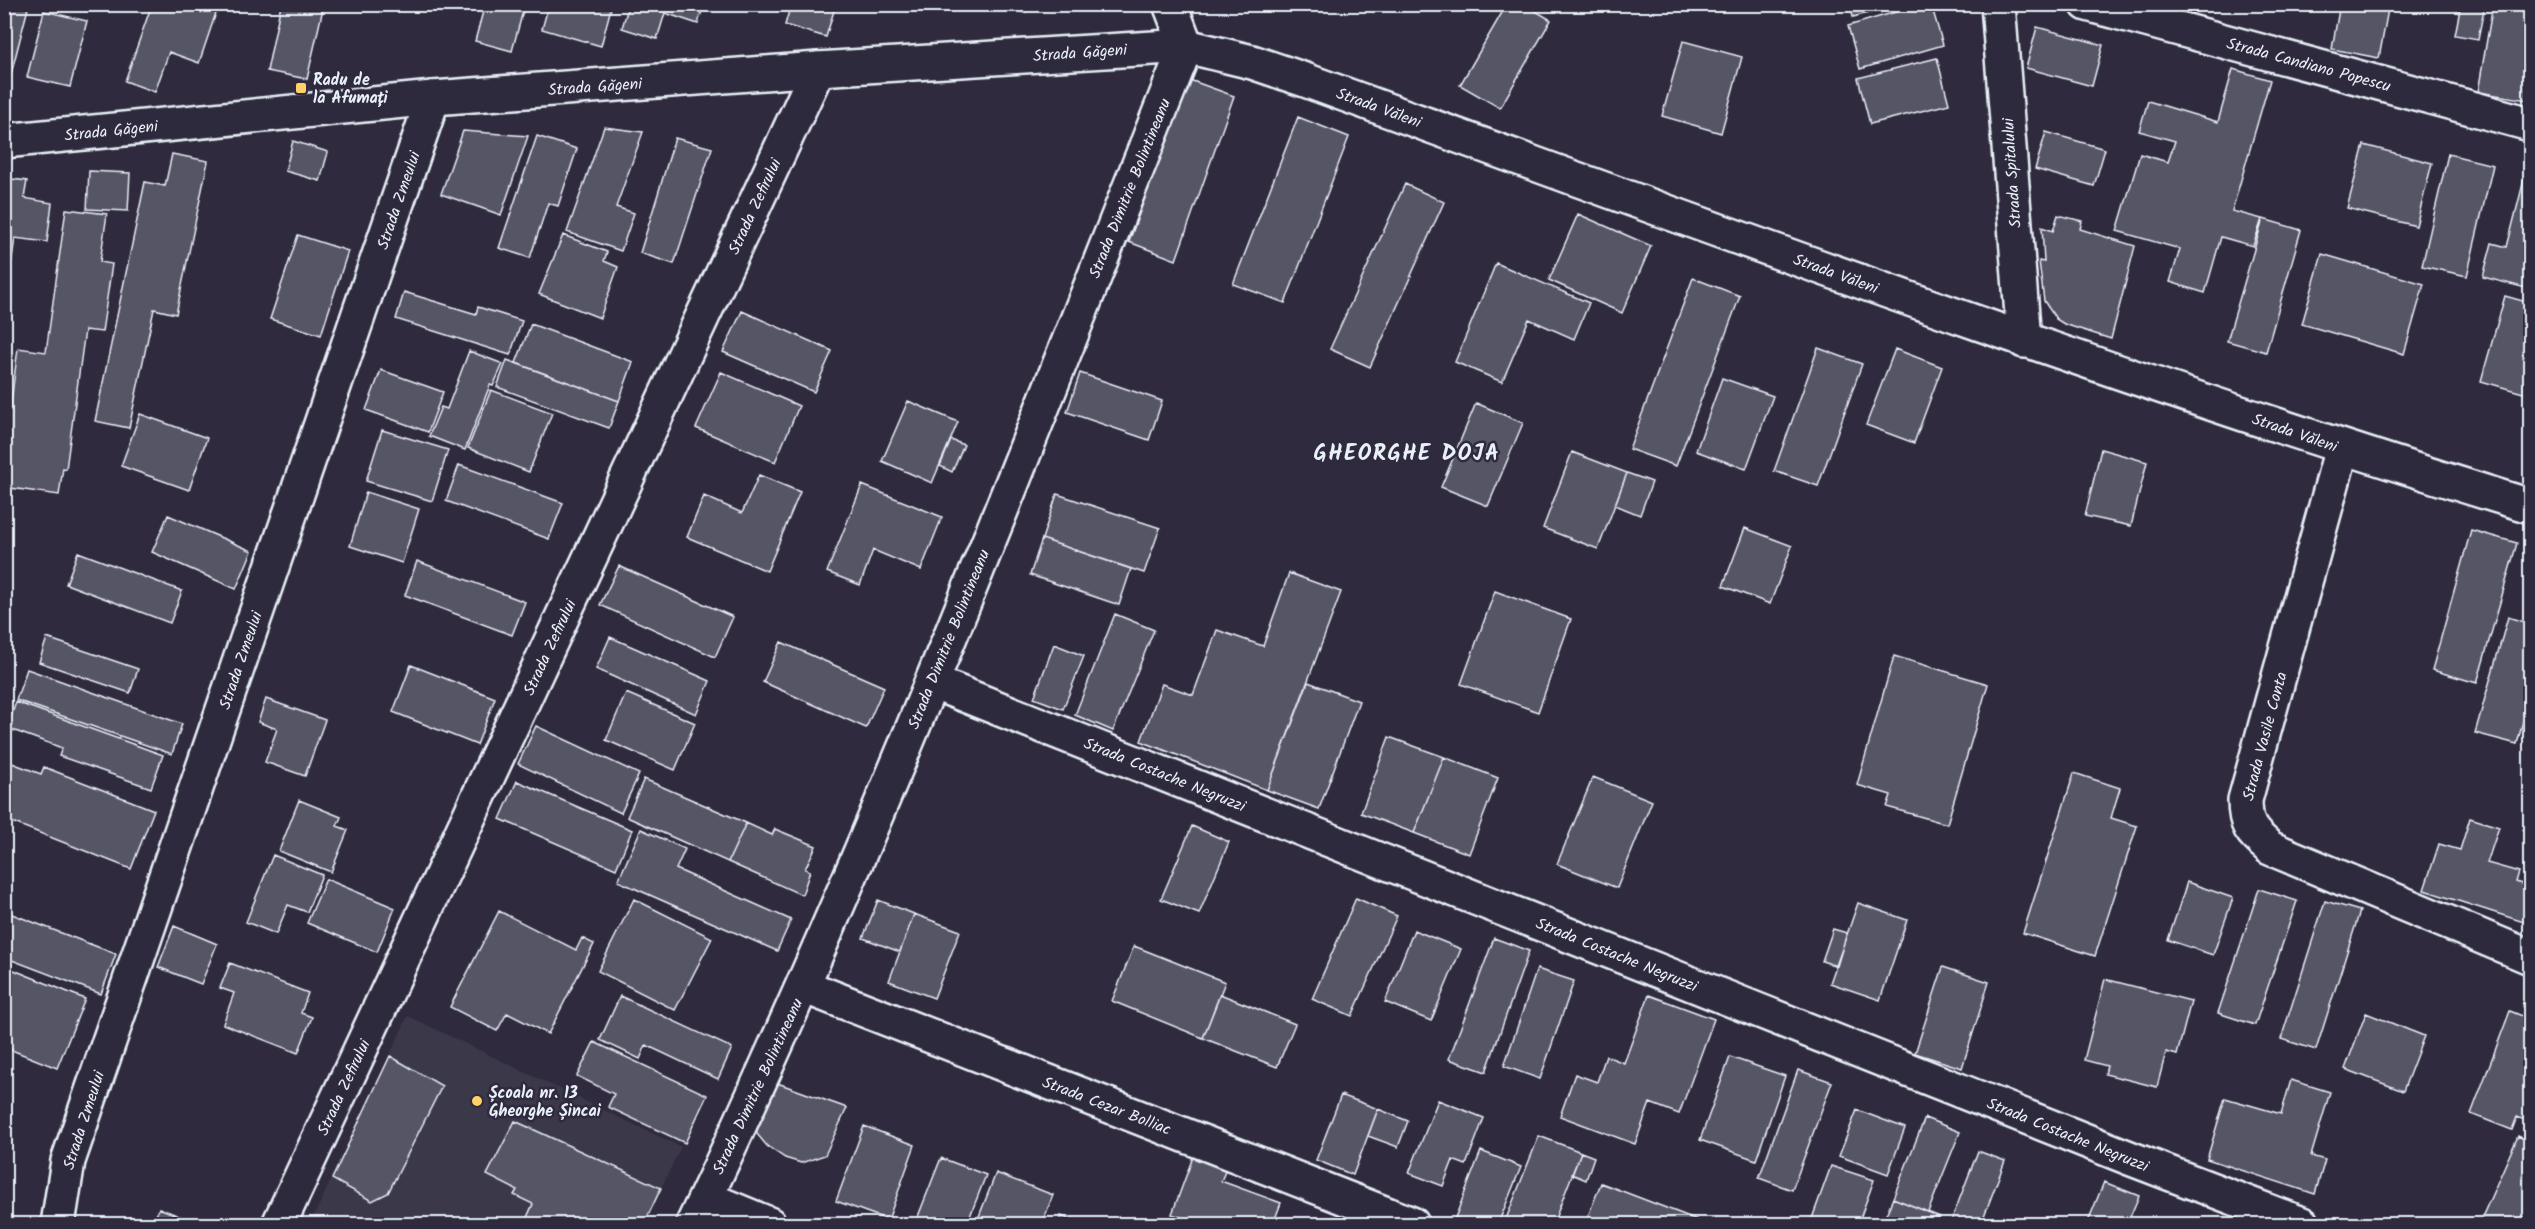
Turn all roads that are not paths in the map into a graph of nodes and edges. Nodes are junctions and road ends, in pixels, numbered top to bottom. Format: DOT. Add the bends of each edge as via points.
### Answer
graph roads {
  1 [pos="1170,4"];
  2 [pos="1998,4"];
  3 [pos="2087,4"];
  4 [pos="1186,46"];
  5 [pos="818,69"];
  6 [pos="433,98"];
  7 [pos="2530,124"];
  8 [pos="4,141"];
  9 [pos="2024,341"];
  10 [pos="2342,448"];
  11 [pos="2530,506"];
  12 [pos="932,682"];
  13 [pos="2530,957"];
  14 [pos="803,986"];
  15 [pos="699,1211"];
  16 [pos="58,1224"];
  17 [pos="279,1224"];
  18 [pos="769,1224"];
  19 [pos="1412,1224"];
  20 [pos="2302,1224"];
  1 -- 4 [label="street"];
  2 -- 9 [label="street, Strada Spitalului"];
  3 -- 7 [label="street, Strada Candiano Popescu"];
  4 -- 5 [label="street, Strada Găgeni"];
  4 -- 9 [label="street, Strada Văleni" via="1305,80"];
  4 -- 12 [label="street, Strada Dimitrie Bolintineanu"];
  5 -- 6 [label="street, Strada Găgeni"];
  5 -- 17 [label="street, Strada Zefirului"];
  6 -- 8 [label="street, Strada Găgeni"];
  6 -- 16 [label="street, Strada Zmeului" via="68,1161"];
  9 -- 10 [label="street, Strada Văleni"];
  10 -- 11 [label="street, Strada Văleni"];
  10 -- 13 [label="street, Strada Vasile Conta" via="2245,800 2245,817 2252,833 2270,848"];
  12 -- 14 [label="street, Strada Dimitrie Bolintineanu"];
  12 -- 20 [label="street, Strada Costache Negruzzi"];
  14 -- 15 [label="street, Strada Dimitrie Bolintineanu"];
  14 -- 19 [label="street, Strada Cezar Bolliac"];
  15 -- 18 [label="street"];
}
